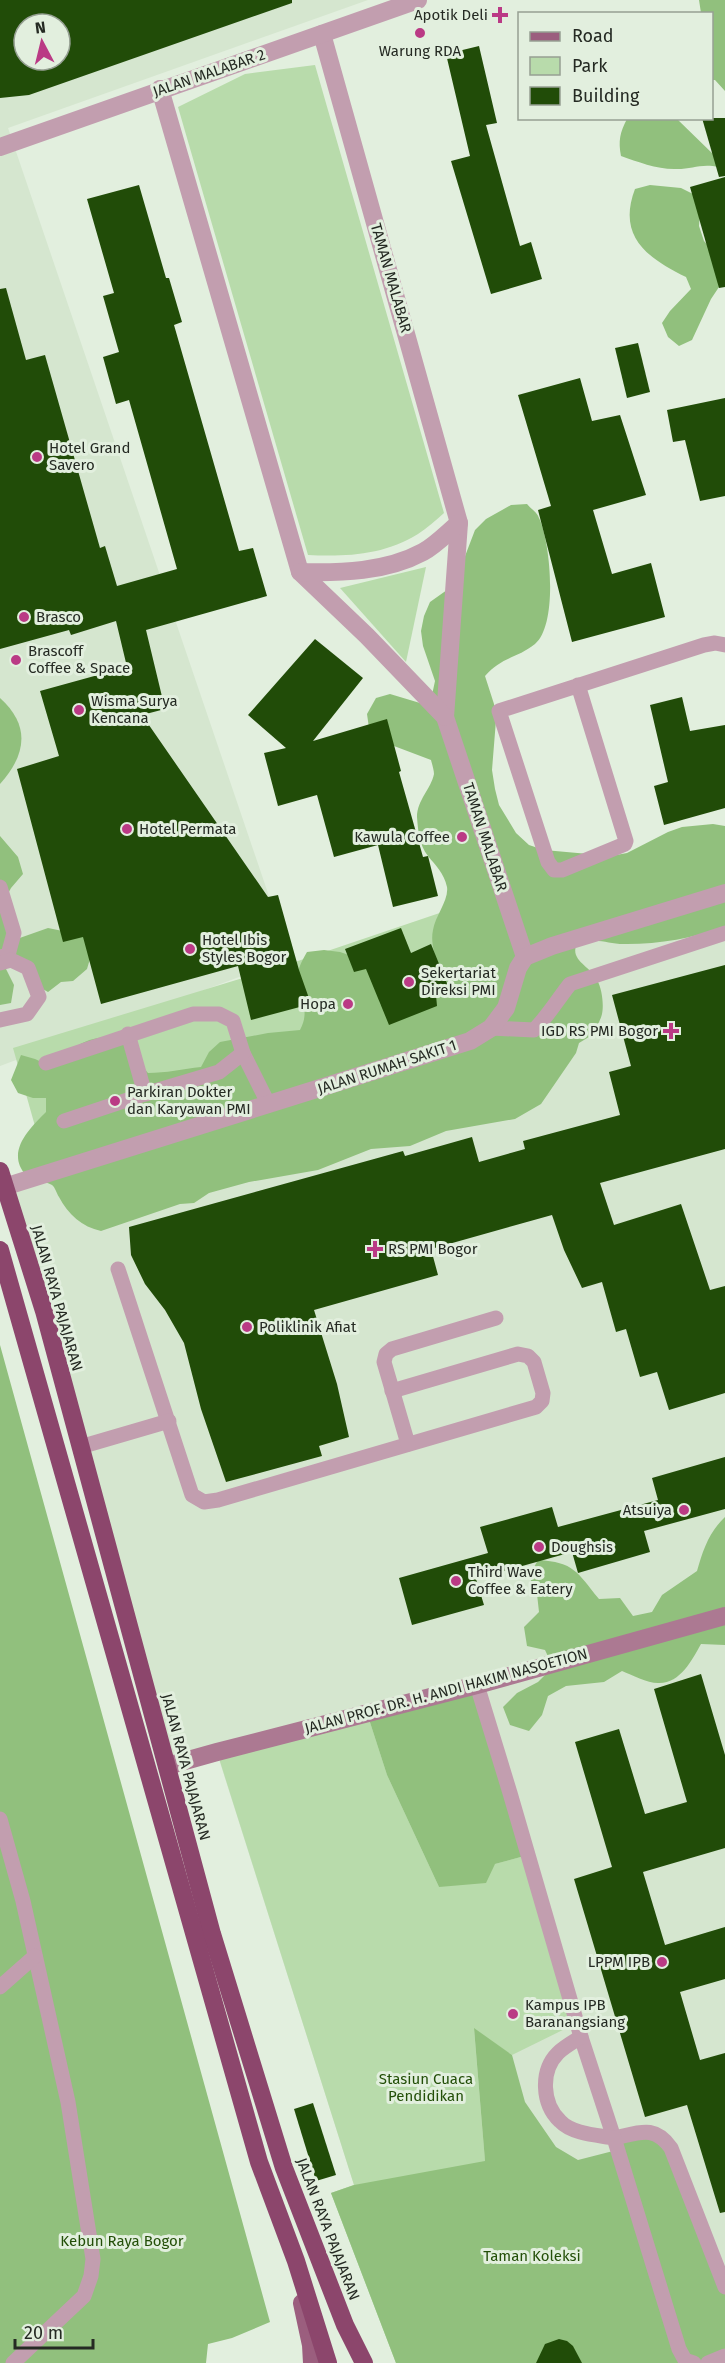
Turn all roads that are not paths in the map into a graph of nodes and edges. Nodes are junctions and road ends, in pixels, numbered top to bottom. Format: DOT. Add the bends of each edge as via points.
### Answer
graph roads {
  1 [pos="418,0"];
  2 [pos="322,34"];
  3 [pos="160,89"];
  4 [pos="0,147"];
  5 [pos="459,523"];
  6 [pos="300,572"];
  7 [pos="725,645"];
  8 [pos="578,685"];
  9 [pos="445,717"];
  10 [pos="0,887"];
  11 [pos="725,893"];
  12 [pos="725,933"];
  13 [pos="0,957"];
  14 [pos="525,957"];
  15 [pos="0,963"];
  16 [pos="0,1020"];
  17 [pos="491,1028"];
  18 [pos="128,1034"];
  19 [pos="243,1053"];
  20 [pos="46,1063"];
  21 [pos="145,1094"];
  22 [pos="269,1105"];
  23 [pos="64,1121"];
  24 [pos="2,1179"];
  25 [pos="0,1251"];
  26 [pos="118,1269"];
  27 [pos="496,1318"];
  28 [pos="392,1391"];
  29 [pos="169,1421"];
  30 [pos="408,1444"];
  31 [pos="80,1447"];
  32 [pos="725,1616"];
  33 [pos="477,1685"];
  34 [pos="167,1766"];
  35 [pos="0,1819"];
  36 [pos="35,1956"];
  37 [pos="0,1987"];
  38 [pos="581,2037"];
  39 [pos="614,2138"];
  40 [pos="284,2168"];
  41 [pos="288,2243"];
  42 [pos="725,2287"];
  43 [pos="725,2356"];
  44 [pos="13,2363"];
  45 [pos="312,2363"];
  46 [pos="328,2363"];
  47 [pos="364,2363"];
  48 [pos="694,2363"];
  49 [pos="708,2363"];
  1 -- 2 [label="street, JALAN MALABAR 2"];
  2 -- 3 [label="street, JALAN MALABAR 2"];
  2 -- 5 [label="street, TAMAN MALABAR"];
  3 -- 4 [label="street, JALAN MALABAR 2"];
  3 -- 6 [label="street"];
  5 -- 6 [label="street" via="424,552 387,566 339,573"];
  5 -- 9 [label="street, TAMAN MALABAR"];
  6 -- 9 [label="street, TAMAN MALABAR"];
  7 -- 8 [label="lane" via="704,645"];
  8 -- 8 [label="lane" via="499,711 548,862 554,870 626,841"];
  9 -- 14 [label="street, TAMAN MALABAR"];
  10 -- 13 [label="lane" via="14,933 8,955"];
  11 -- 14 [label="street"];
  12 -- 17 [label="lane" via="570,984 534,1030"];
  14 -- 17 [label="street, JALAN RUMAH SAKIT 1" via="506,1008"];
  15 -- 16 [label="lane" via="11,960 28,968 39,997 27,1014"];
  17 -- 22 [label="street, JALAN RUMAH SAKIT 1" via="470,1041"];
  18 -- 19 [label="lane" via="193,1014 219,1014 233,1021"];
  18 -- 20 [label="lane"];
  18 -- 21 [label="lane"];
  19 -- 21 [label="lane" via="219,1072"];
  19 -- 22 [label="lane"];
  21 -- 23 [label="lane"];
  22 -- 24 [label="street, JALAN RUMAH SAKIT 1"];
  24 -- 31 [label="highway, JALAN RAYA PAJAJARAN" via="45,1311"];
  25 -- 41 [label="highway" via="259,2162"];
  26 -- 29 [label="lane"];
  27 -- 28 [label="lane" via="392,1349 384,1362"];
  28 -- 30 [label="lane"];
  28 -- 30 [label="lane" via="518,1354 534,1362 543,1394 536,1407"];
  29 -- 30 [label="lane" via="192,1495 204,1502"];
  29 -- 31 [label="lane"];
  31 -- 34 [label="highway, JALAN RAYA PAJAJARAN"];
  32 -- 33 [label="street, JALAN PROF. DR. H. ANDI HAKIM NASOETION"];
  33 -- 34 [label="street, JALAN PROF. DR. H. ANDI HAKIM NASOETION"];
  33 -- 38 [label="lane"];
  34 -- 40 [label="highway, JALAN RAYA PAJAJARAN" via="212,1934"];
  35 -- 36 [label="lane"];
  36 -- 37 [label="lane"];
  36 -- 44 [label="lane" via="68,2102 93,2259 84,2296"];
  38 -- 39 [label="lane"];
  38 -- 39 [label="lane" via="558,2053 549,2065 544,2081 549,2104 561,2123 583,2133"];
  39 -- 42 [label="lane" via="647,2131 668,2143"];
  39 -- 48 [label="lane" via="679,2349 685,2360"];
  40 -- 41 [label="highway"];
  40 -- 47 [label="highway, JALAN RAYA PAJAJARAN" via="345,2325"];
  41 -- 45 [label="main road"];
  41 -- 46 [label="highway"];
  43 -- 49 [label="lane"];
}
